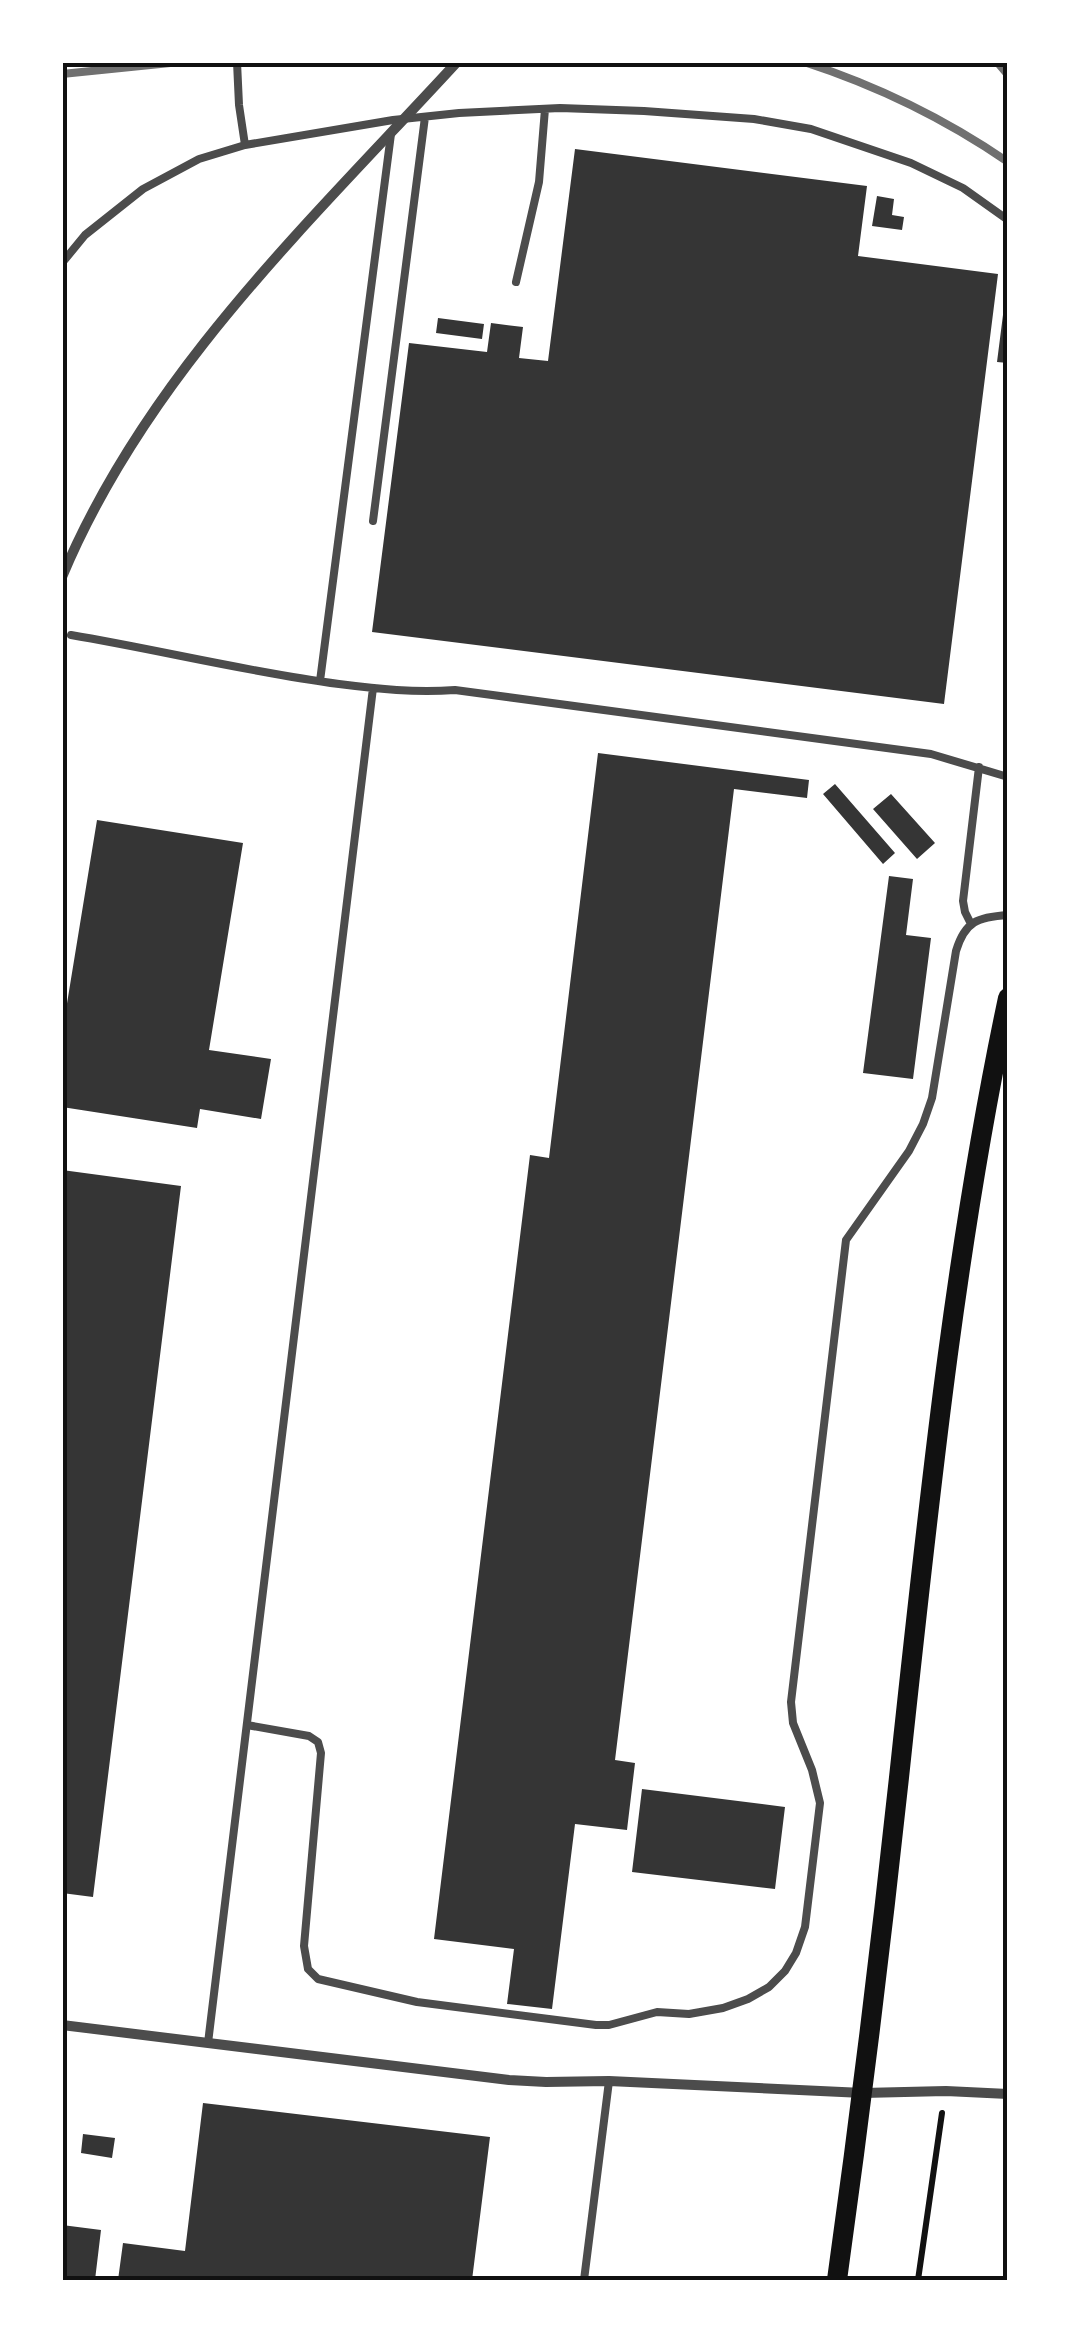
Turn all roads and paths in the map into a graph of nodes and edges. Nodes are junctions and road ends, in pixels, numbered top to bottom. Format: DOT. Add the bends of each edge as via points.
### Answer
graph roads {
  1 [pos="237,62"];
  2 [pos="456,62"];
  3 [pos="546,109"];
  4 [pos="424,117"];
  5 [pos="393,120"];
  6 [pos="246,145"];
  7 [pos="1008,220"];
  8 [pos="62,263"];
  9 [pos="516,282"];
  10 [pos="373,521"];
  11 [pos="62,577"];
  12 [pos="71,635"];
  13 [pos="320,681"];
  14 [pos="372,688"];
  15 [pos="978,767"];
  16 [pos="1008,778"];
  17 [pos="1008,915"];
  18 [pos="971,924"];
  19 [pos="1008,998"];
  20 [pos="247,1724"];
  21 [pos="62,2024"];
  22 [pos="208,2043"];
  23 [pos="610,2081"];
  24 [pos="946,2091"];
  25 [pos="863,2093"];
  26 [pos="1008,2094"];
  27 [pos="584,2280"];
  28 [pos="837,2280"];
  29 [pos="918,2280"];
  1 -- 6 [label="lane"];
  2 -- 11 [label="street" via="261,275 166,390"];
  3 -- 4 [label="lane"];
  3 -- 7 [label="lane" via="718,116 811,128 911,163"];
  3 -- 9 [label="lane" via="539,182"];
  4 -- 5 [label="lane"];
  4 -- 10 [label="lane"];
  5 -- 6 [label="lane"];
  5 -- 13 [label="lane"];
  6 -- 8 [label="lane" via="200,159 144,189 85,235"];
  12 -- 13 [label="lane"];
  13 -- 14 [label="lane"];
  14 -- 15 [label="lane" via="455,690 931,754"];
  14 -- 20 [label="lane"];
  15 -- 16 [label="lane"];
  15 -- 18 [label="lane" via="963,901"];
  17 -- 18 [label="lane"];
  18 -- 20 [label="lane" via="956,951 924,1124 846,1240 791,1702 818,1790 820,1820 805,1927 786,1972 723,2008 596,2025 417,2002 318,1979 308,1969 304,1946 318,1742"];
  19 -- 25 [label="main road" via="956,1288"];
  20 -- 22 [label="lane"];
  21 -- 22 [label="street"];
  22 -- 23 [label="street" via="509,2080"];
  23 -- 25 [label="street"];
  23 -- 27 [label="lane"];
  24 -- 25 [label="street"];
  24 -- 26 [label="street"];
  24 -- 29 [label="path"];
  25 -- 28 [label="main road"];
}
